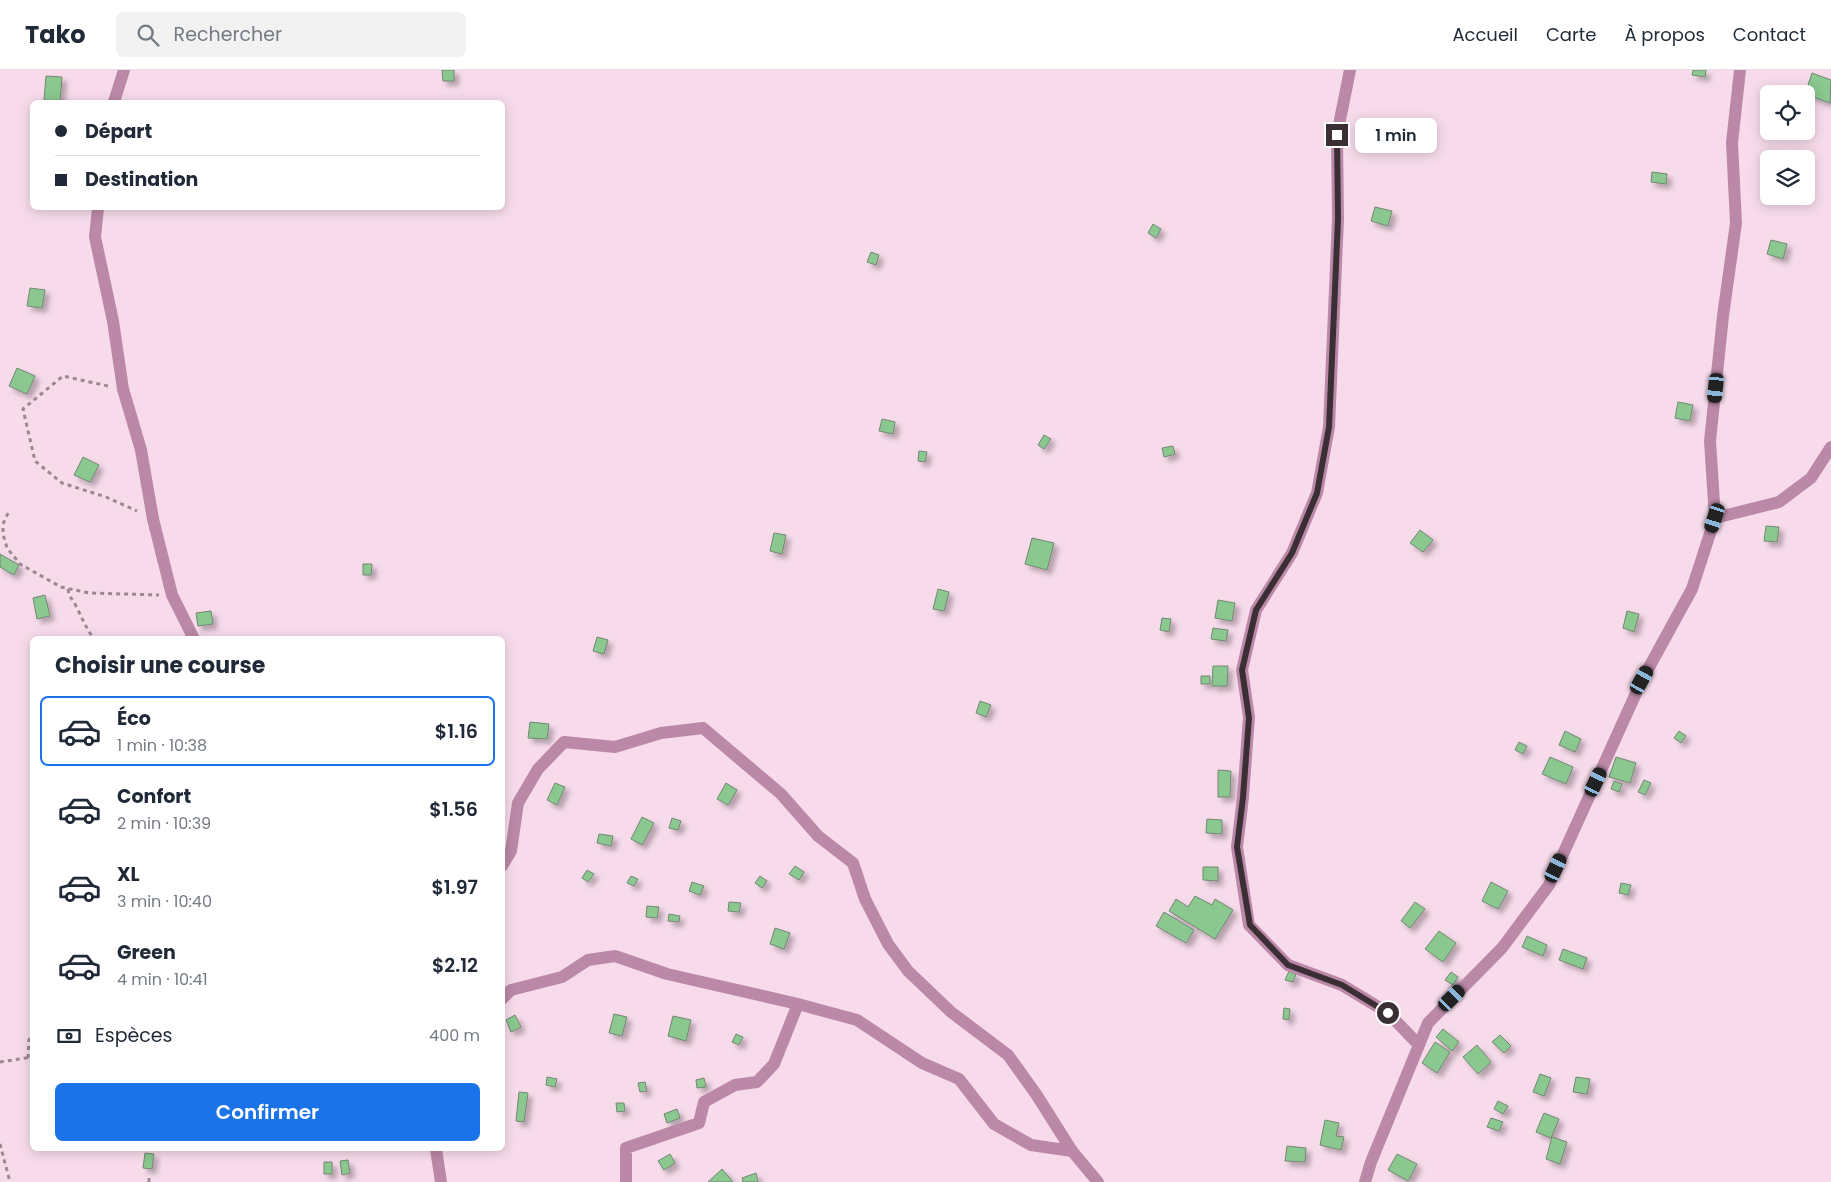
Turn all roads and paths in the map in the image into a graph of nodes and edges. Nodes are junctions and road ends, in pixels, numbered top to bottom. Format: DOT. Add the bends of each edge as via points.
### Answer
graph roads {
  1 [pos="124,70"];
  2 [pos="1350,70"];
  3 [pos="1740,70"];
  4 [pos="115,100"];
  5 [pos="98,210"];
  6 [pos="123,389"];
  7 [pos="1831,447"];
  8 [pos="8,513"];
  9 [pos="1715,518"];
  10 [pos="154,519"];
  11 [pos="68,589"];
  12 [pos="172,595"];
  13 [pos="92,636"];
  14 [pos="192,636"];
  15 [pos="505,861"];
  16 [pos="505,996"];
  17 [pos="798,1004"];
  18 [pos="30,1038"];
  19 [pos="1419,1045"];
  20 [pos="30,1057"];
  21 [pos="0,1062"];
  22 [pos="0,1144"];
  23 [pos="436,1151"];
  24 [pos="1072,1151"];
  25 [pos="10,1182"];
  26 [pos="441,1182"];
  27 [pos="626,1182"];
  28 [pos="1098,1182"];
  29 [pos="1365,1182"];
  1 -- 4 [label="street"];
  2 -- 19 [label="street" via="1337,135 1338,219 1329,427 1317,493 1292,553 1256,610 1242,670 1249,718 1237,847 1250,925 1288,965 1342,985 1388,1013"];
  3 -- 9 [label="street" via="1732,143 1736,223 1710,441"];
  5 -- 6 [label="street" via="95,237"];
  6 -- 10 [label="street" via="141,450"];
  6 -- 10 [label="path" via="62,376 23,408 36,461 62,483 106,497"];
  7 -- 9 [label="street" via="1811,478 1780,502"];
  8 -- 11 [label="path" via="3,524 7,548 20,564"];
  9 -- 19 [label="street" via="1692,589 1642,680 1549,884 1502,948 1428,1023"];
  10 -- 12 [label="street"];
  11 -- 12 [label="path" via="89,593"];
  11 -- 13 [label="path"];
  12 -- 14 [label="street"];
  15 -- 24 [label="street" via="511,852 518,803 538,769 564,742 615,747 661,733 703,728 781,794 818,836 853,863 864,899 888,944 908,971 951,1012 1008,1055"];
  16 -- 17 [label="street" via="511,990 562,976 588,960 615,956 668,974"];
  17 -- 24 [label="street" via="857,1020 922,1063 959,1079 994,1124 1031,1145"];
  17 -- 27 [label="street" via="774,1064 757,1082 735,1085 704,1102 699,1123 626,1148"];
  18 -- 20 [label="path"];
  19 -- 29 [label="street"];
  20 -- 21 [label="path"];
  22 -- 25 [label="path"];
  23 -- 26 [label="street"];
  24 -- 28 [label="street"];
}
